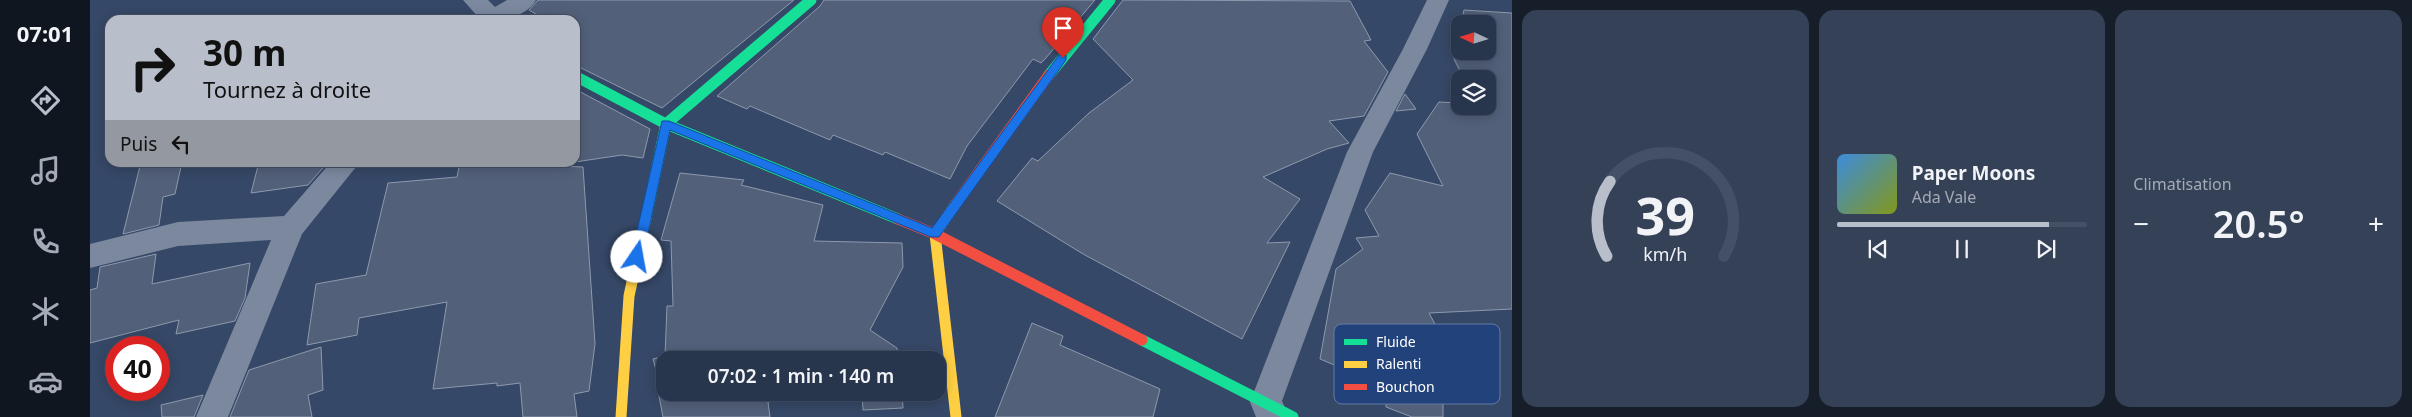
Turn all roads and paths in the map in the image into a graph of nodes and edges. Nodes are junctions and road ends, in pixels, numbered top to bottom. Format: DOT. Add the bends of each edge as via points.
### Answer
graph roads {
  1 [pos="474,0"];
  2 [pos="524,0"];
  3 [pos="811,0"];
  4 [pos="1110,0"];
  5 [pos="1438,0"];
  6 [pos="487,15"];
  7 [pos="498,15"];
  8 [pos="580,79"];
  9 [pos="666,124"];
  10 [pos="343,167"];
  11 [pos="291,228"];
  12 [pos="935,234"];
  13 [pos="90,256"];
  14 [pos="1278,412"];
  15 [pos="212,417"];
  16 [pos="621,417"];
  17 [pos="956,417"];
  1 -- 6 [label="street"];
  2 -- 7 [label="street"];
  3 -- 9 [label="street"];
  4 -- 12 [label="street" via="1083,30 1010,127"];
  5 -- 14 [label="street" via="1360,152"];
  8 -- 9 [label="street"];
  9 -- 12 [label="street"];
  9 -- 16 [label="street" via="628,296"];
  10 -- 11 [label="street"];
  11 -- 13 [label="street" via="178,234"];
  11 -- 15 [label="street"];
  12 -- 14 [label="street"];
  12 -- 17 [label="street"];
}
